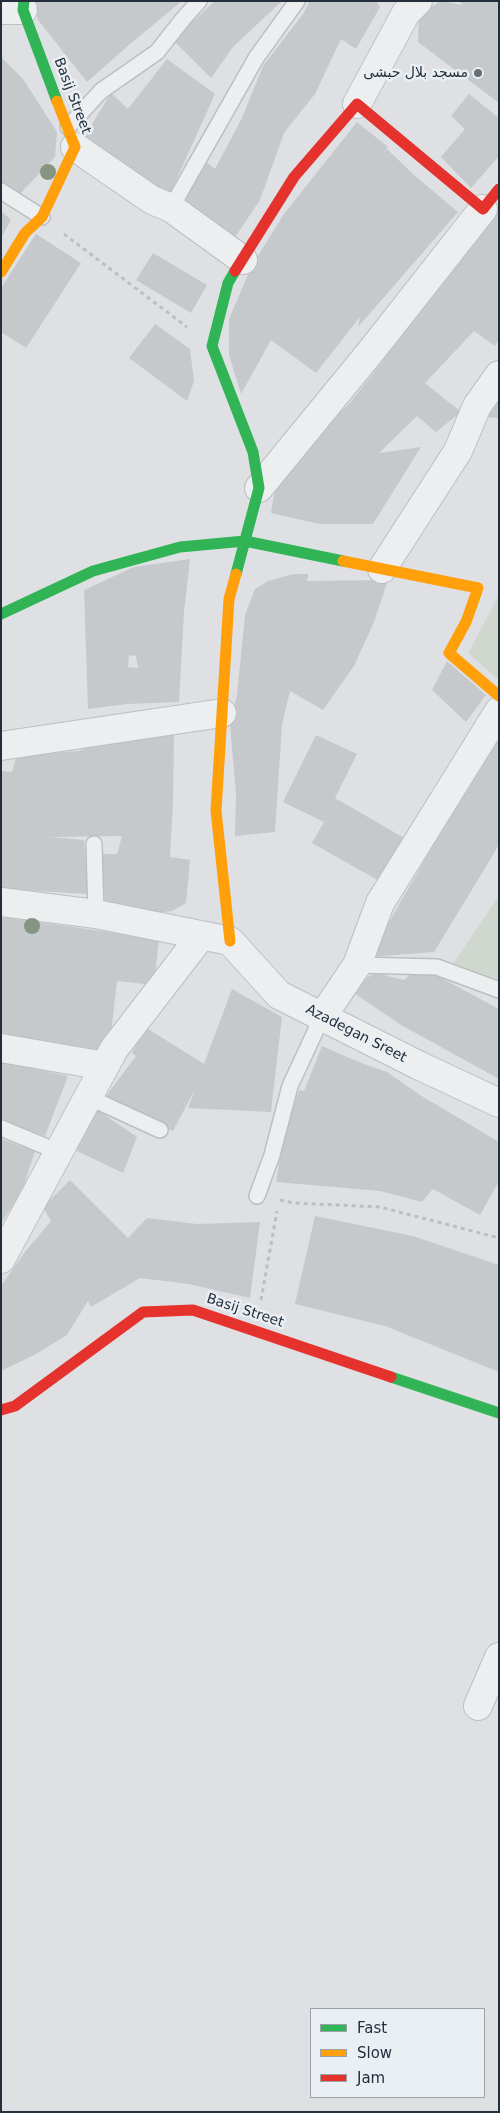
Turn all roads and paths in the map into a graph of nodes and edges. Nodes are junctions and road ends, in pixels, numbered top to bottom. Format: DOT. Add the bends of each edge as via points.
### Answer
graph roads {
  1 [pos="200,1"];
  2 [pos="297,1"];
  3 [pos="407,5"];
  4 [pos="16,7"];
  5 [pos="357,104"];
  6 [pos="72,137"];
  7 [pos="1,191"];
  8 [pos="491,199"];
  9 [pos="171,208"];
  10 [pos="42,217"];
  11 [pos="242,260"];
  12 [pos="1,272"];
  13 [pos="212,346"];
  14 [pos="499,375"];
  15 [pos="259,488"];
  16 [pos="245,541"];
  17 [pos="382,569"];
  18 [pos="1,614"];
  19 [pos="499,696"];
  20 [pos="499,711"];
  21 [pos="222,714"];
  22 [pos="1,746"];
  23 [pos="94,844"];
  24 [pos="1,902"];
  25 [pos="96,914"];
  26 [pos="201,936"];
  27 [pos="230,941"];
  28 [pos="357,965"];
  29 [pos="499,990"];
  30 [pos="322,1017"];
  31 [pos="1,1048"];
  32 [pos="105,1066"];
  33 [pos="88,1097"];
  34 [pos="499,1103"];
  35 [pos="1,1128"];
  36 [pos="160,1130"];
  37 [pos="59,1152"];
  38 [pos="257,1196"];
  39 [pos="279,1200"];
  40 [pos="294,1203"];
  41 [pos="499,1238"];
  42 [pos="1,1259"];
  43 [pos="255,1331"];
  44 [pos="1,1410"];
  45 [pos="499,1413"];
  46 [pos="499,1657"];
  47 [pos="478,1706"];
  1 -- 6 [label="lane" via="157,52 101,91"];
  2 -- 9 [label="lane" via="256,58"];
  3 -- 5 [label="street"];
  4 -- 6 [label="street, Basij Street"];
  5 -- 8 [label="street"];
  5 -- 11 [label="street" via="294,177"];
  6 -- 9 [label="street" via="152,200"];
  6 -- 10 [label="street, Basij Street"];
  7 -- 10 [label="lane"];
  8 -- 15 [label="street"];
  9 -- 11 [label="street"];
  10 -- 12 [label="street, Basij Street" via="25,232"];
  10 -- 13 [label="path"];
  11 -- 13 [label="street" via="228,283"];
  13 -- 15 [label="street" via="253,452"];
  14 -- 17 [label="street" via="476,406 458,451"];
  15 -- 16 [label="street"];
  16 -- 17 [label="street"];
  16 -- 18 [label="street" via="180,546 93,571"];
  16 -- 21 [label="street" via="229,599"];
  17 -- 19 [label="street" via="478,588 466,622 449,653"];
  20 -- 28 [label="street" via="380,903"];
  21 -- 22 [label="street"];
  21 -- 27 [label="street" via="216,811"];
  23 -- 25 [label="lane"];
  24 -- 25 [label="street"];
  25 -- 26 [label="street"];
  26 -- 27 [label="street"];
  26 -- 32 [label="street" via="114,1049"];
  27 -- 30 [label="street, Azadegan Sreet" via="280,995"];
  28 -- 29 [label="lane" via="437,967"];
  28 -- 30 [label="street"];
  30 -- 34 [label="street, Azadegan Sreet"];
  30 -- 38 [label="lane" via="290,1086 272,1155"];
  31 -- 32 [label="street"];
  32 -- 33 [label="street"];
  33 -- 36 [label="lane"];
  33 -- 37 [label="street"];
  35 -- 37 [label="lane"];
  37 -- 42 [label="street"];
  39 -- 43 [label="path"];
  40 -- 41 [label="path" via="380,1207"];
  43 -- 44 [label="street, Basij Street" via="193,1310 143,1312 15,1406"];
  43 -- 45 [label="street, Basij Street"];
  46 -- 47 [label="street"];
}
